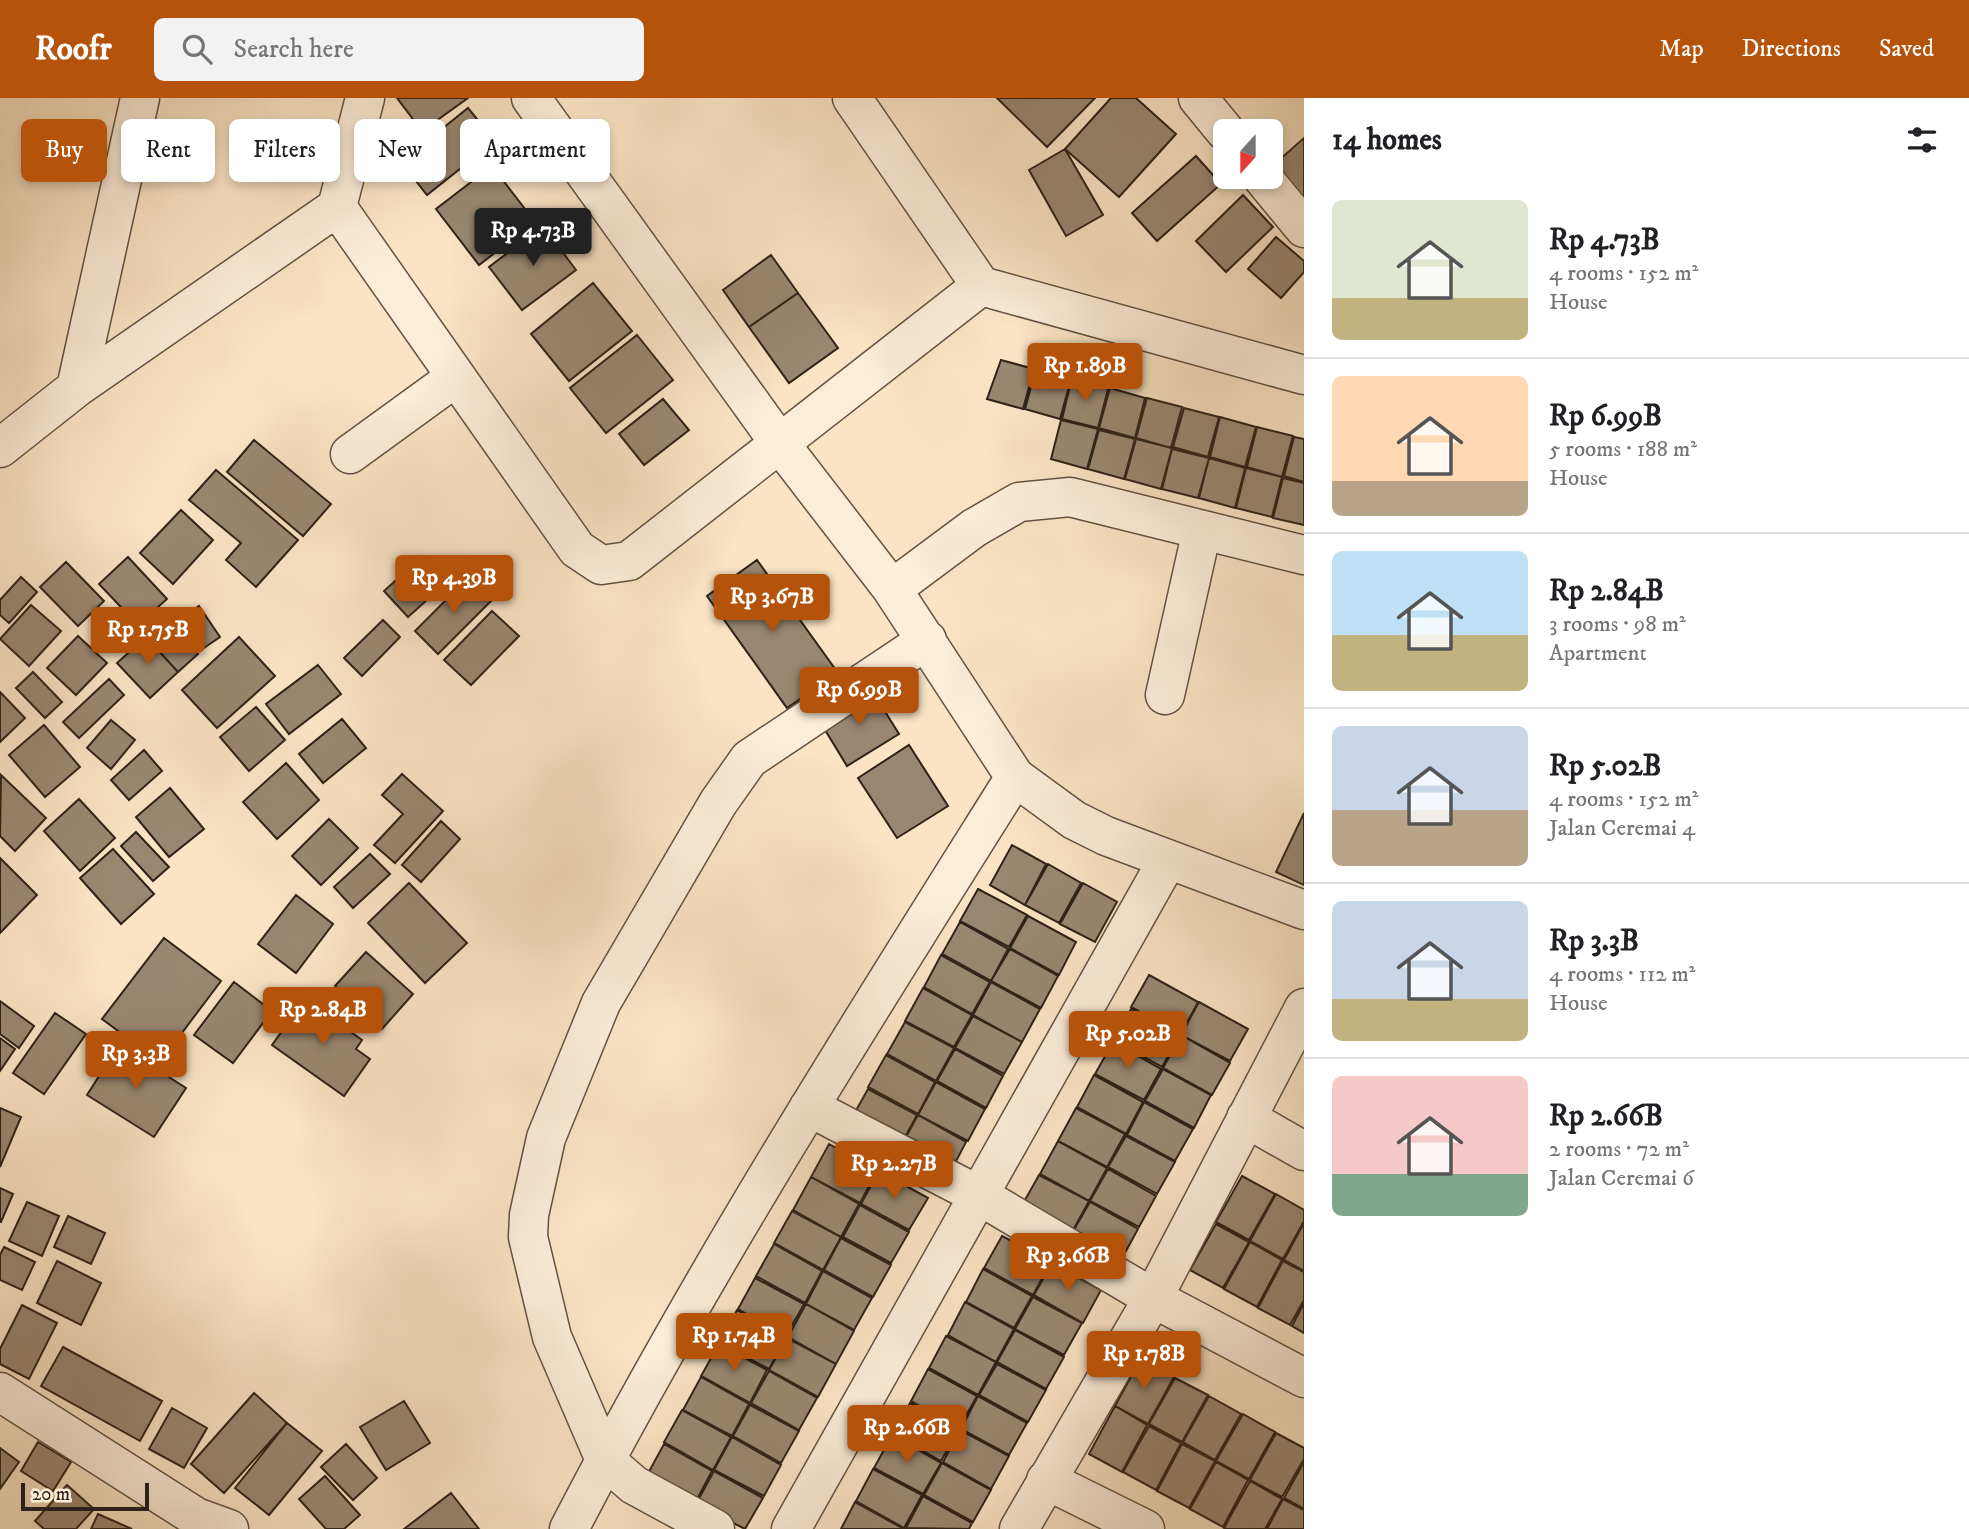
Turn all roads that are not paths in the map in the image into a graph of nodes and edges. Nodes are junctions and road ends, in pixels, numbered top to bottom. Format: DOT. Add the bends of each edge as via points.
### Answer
graph roads {
  1 [pos="140,98"];
  2 [pos="365,98"];
  3 [pos="531,98"];
  4 [pos="852,98"];
  5 [pos="1198,98"];
  6 [pos="1215,119"];
  7 [pos="1272,189"];
  8 [pos="337,207"];
  9 [pos="1304,228"];
  10 [pos="981,286"];
  11 [pos="1304,374"];
  12 [pos="456,377"];
  13 [pos="76,388"];
  14 [pos="781,445"];
  15 [pos="0,448"];
  16 [pos="350,454"];
  17 [pos="1202,530"];
  18 [pos="1304,555"];
  19 [pos="892,589"];
  20 [pos="927,640"];
  21 [pos="1165,695"];
  22 [pos="1015,777"];
  23 [pos="1168,859"];
  24 [pos="1304,910"];
  25 [pos="1304,1008"];
  26 [pos="809,1107"];
  27 [pos="1245,1118"];
  28 [pos="1304,1151"];
  29 [pos="980,1196"];
  30 [pos="1153,1298"];
  31 [pos="1304,1378"];
  32 [pos="0,1392"];
  33 [pos="605,1460"];
  34 [pos="1046,1480"];
  35 [pos="229,1529"];
  36 [pos="569,1529"];
  37 [pos="715,1529"];
  38 [pos="791,1529"];
  39 [pos="1018,1529"];
  40 [pos="1145,1529"];
  1 -- 13 [label="street"];
  2 -- 8 [label="street"];
  3 -- 14 [label="street"];
  4 -- 10 [label="street"];
  5 -- 6 [label="street"];
  7 -- 9 [label="street"];
  8 -- 12 [label="street"];
  8 -- 13 [label="street"];
  10 -- 11 [label="street"];
  10 -- 14 [label="street"];
  12 -- 14 [label="street" via="577,549 601,565 629,561"];
  12 -- 16 [label="street"];
  13 -- 15 [label="street"];
  14 -- 19 [label="street"];
  17 -- 18 [label="street"];
  17 -- 19 [label="street" via="1070,497 1019,502 974,528"];
  17 -- 21 [label="street"];
  19 -- 20 [label="street"];
  20 -- 22 [label="street"];
  20 -- 33 [label="street" via="749,760 718,803 601,1003 546,1138 528,1237 552,1337"];
  22 -- 23 [label="street" via="1074,820"];
  22 -- 26 [label="street"];
  23 -- 24 [label="street"];
  23 -- 29 [label="street"];
  25 -- 27 [label="street"];
  26 -- 29 [label="street"];
  26 -- 33 [label="street"];
  27 -- 28 [label="street"];
  27 -- 30 [label="street"];
  29 -- 30 [label="street"];
  29 -- 38 [label="street"];
  30 -- 31 [label="street"];
  30 -- 34 [label="street"];
  32 -- 35 [label="street" via="196,1517"];
  33 -- 36 [label="street"];
  33 -- 37 [label="street" via="634,1485"];
  34 -- 39 [label="street"];
  34 -- 40 [label="street"];
}
